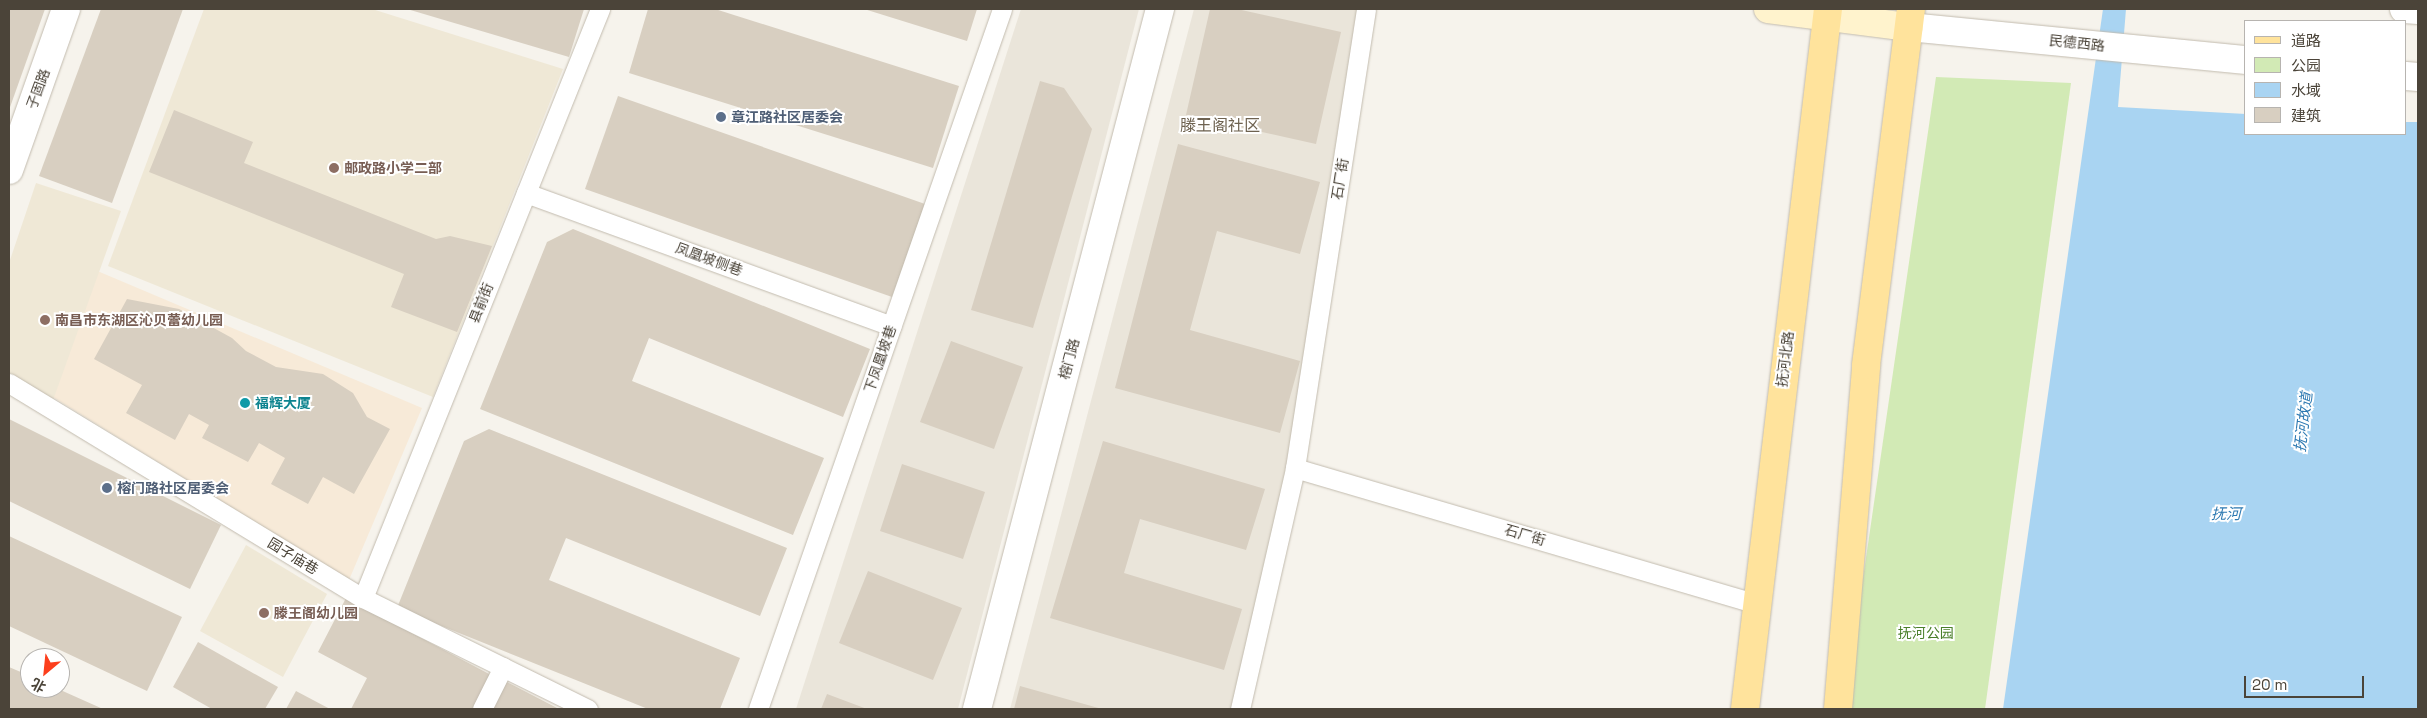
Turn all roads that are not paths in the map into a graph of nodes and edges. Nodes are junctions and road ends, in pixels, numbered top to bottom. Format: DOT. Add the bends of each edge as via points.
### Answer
graph roads {
  1 [pos="66,9"];
  2 [pos="600,9"];
  3 [pos="1002,9"];
  4 [pos="1160,9"];
  5 [pos="1366,9"];
  6 [pos="1768,9"];
  7 [pos="2404,9"];
  8 [pos="2418,10"];
  9 [pos="1827,12"];
  10 [pos="1910,18"];
  11 [pos="2244,60"];
  12 [pos="9,170"];
  13 [pos="526,193"];
  14 [pos="892,326"];
  15 [pos="9,383"];
  16 [pos="1295,468"];
  17 [pos="363,598"];
  18 [pos="1755,603"];
  19 [pos="503,667"];
  20 [pos="482,709"];
  21 [pos="588,709"];
  22 [pos="758,709"];
  23 [pos="977,709"];
  24 [pos="1240,709"];
  25 [pos="1745,709"];
  26 [pos="1838,709"];
  1 -- 12 [label="street, 子固路"];
  2 -- 13 [label="lane, 县前街"];
  3 -- 14 [label="lane, 下凤凰坡巷"];
  4 -- 23 [label="street, 榕门路"];
  5 -- 16 [label="lane, 石厂街"];
  6 -- 9 [label="main road"];
  7 -- 8 [label="street"];
  9 -- 10 [label="main road"];
  9 -- 18 [label="main road, 抚河北路"];
  10 -- 11 [label="street, 民德西路" via="1987,34"];
  10 -- 26 [label="main road" via="1866,366"];
  13 -- 14 [label="lane, 凤凰坡侧巷"];
  13 -- 17 [label="lane, 县前街"];
  14 -- 22 [label="lane, 下凤凰坡巷"];
  15 -- 17 [label="lane, 园子庙巷"];
  16 -- 18 [label="lane, 石厂街"];
  16 -- 24 [label="lane, 石厂街"];
  17 -- 19 [label="lane, 园子庙巷"];
  18 -- 25 [label="main road, 抚河北路"];
  19 -- 20 [label="lane"];
  19 -- 21 [label="lane, 园子庙巷"];
}
